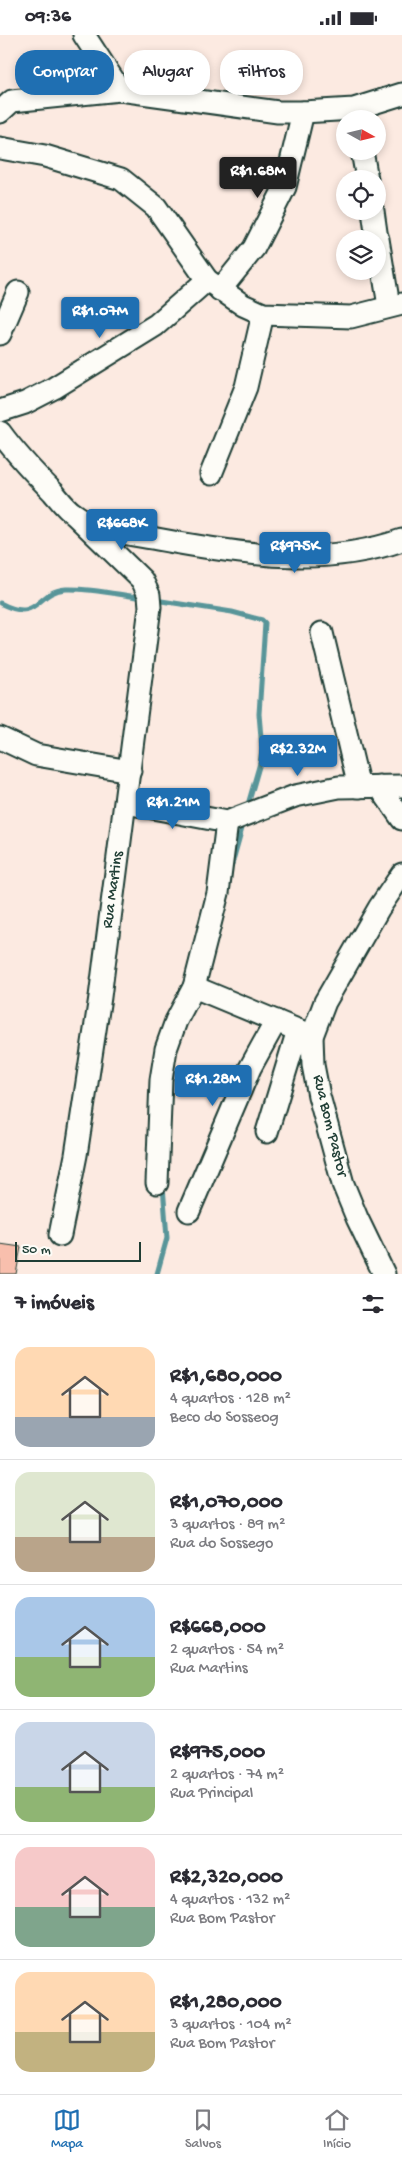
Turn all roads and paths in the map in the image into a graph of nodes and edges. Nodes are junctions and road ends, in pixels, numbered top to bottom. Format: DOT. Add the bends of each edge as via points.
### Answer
graph roads {
  1 [pos="84,35"];
  2 [pos="120,90"];
  3 [pos="402,94"];
  4 [pos="4,101"];
  5 [pos="364,110"];
  6 [pos="303,112"];
  7 [pos="336,113"];
  8 [pos="0,148"];
  9 [pos="386,270"];
  10 [pos="213,285"];
  11 [pos="18,292"];
  12 [pos="396,305"];
  13 [pos="263,314"];
  14 [pos="0,333"];
  15 [pos="0,411"];
  16 [pos="0,432"];
  17 [pos="211,474"];
  18 [pos="74,514"];
  19 [pos="402,540"];
  20 [pos="322,633"];
  21 [pos="0,738"];
  22 [pos="130,771"];
  23 [pos="369,786"];
  24 [pos="402,786"];
  25 [pos="126,803"];
  26 [pos="402,819"];
  27 [pos="227,821"];
  28 [pos="402,874"];
  29 [pos="194,987"];
  30 [pos="276,1021"];
  31 [pos="305,1033"];
  32 [pos="267,1132"];
  33 [pos="157,1183"];
  34 [pos="188,1211"];
  35 [pos="60,1235"];
  36 [pos="384,1274"];
  1 -- 2 [label="street"];
  2 -- 4 [label="street"];
  2 -- 6 [label="street" via="278,112"];
  3 -- 5 [label="street"];
  6 -- 7 [label="street"];
  6 -- 10 [label="street" via="284,187 254,248"];
  8 -- 10 [label="street" via="45,156 121,179 156,207"];
  9 -- 12 [label="street"];
  10 -- 13 [label="street"];
  10 -- 15 [label="street" via="156,325 54,388"];
  11 -- 14 [label="street"];
  12 -- 13 [label="street" via="351,317"];
  13 -- 17 [label="street" via="246,387"];
  16 -- 18 [label="street, Rua Martins"];
  18 -- 19 [label="street" via="98,526 124,533 266,555 354,553"];
  18 -- 22 [label="street, Rua Martins" via="142,580 149,595 149,621"];
  20 -- 23 [label="street"];
  21 -- 22 [label="street" via="36,755"];
  22 -- 25 [label="street, Rua Martins"];
  23 -- 24 [label="street"];
  23 -- 26 [label="street"];
  23 -- 27 [label="street" via="339,787 295,797"];
  25 -- 27 [label="street"];
  25 -- 35 [label="street, Rua Martins" via="76,1155"];
  27 -- 29 [label="street" via="218,893"];
  28 -- 31 [label="street, Rua Bom Pastor"];
  29 -- 30 [label="street"];
  29 -- 33 [label="street" via="166,1049 161,1081"];
  30 -- 31 [label="street"];
  30 -- 34 [label="street" via="250,1068"];
  31 -- 32 [label="street"];
  31 -- 36 [label="street, Rua Bom Pastor" via="343,1184"];
}
